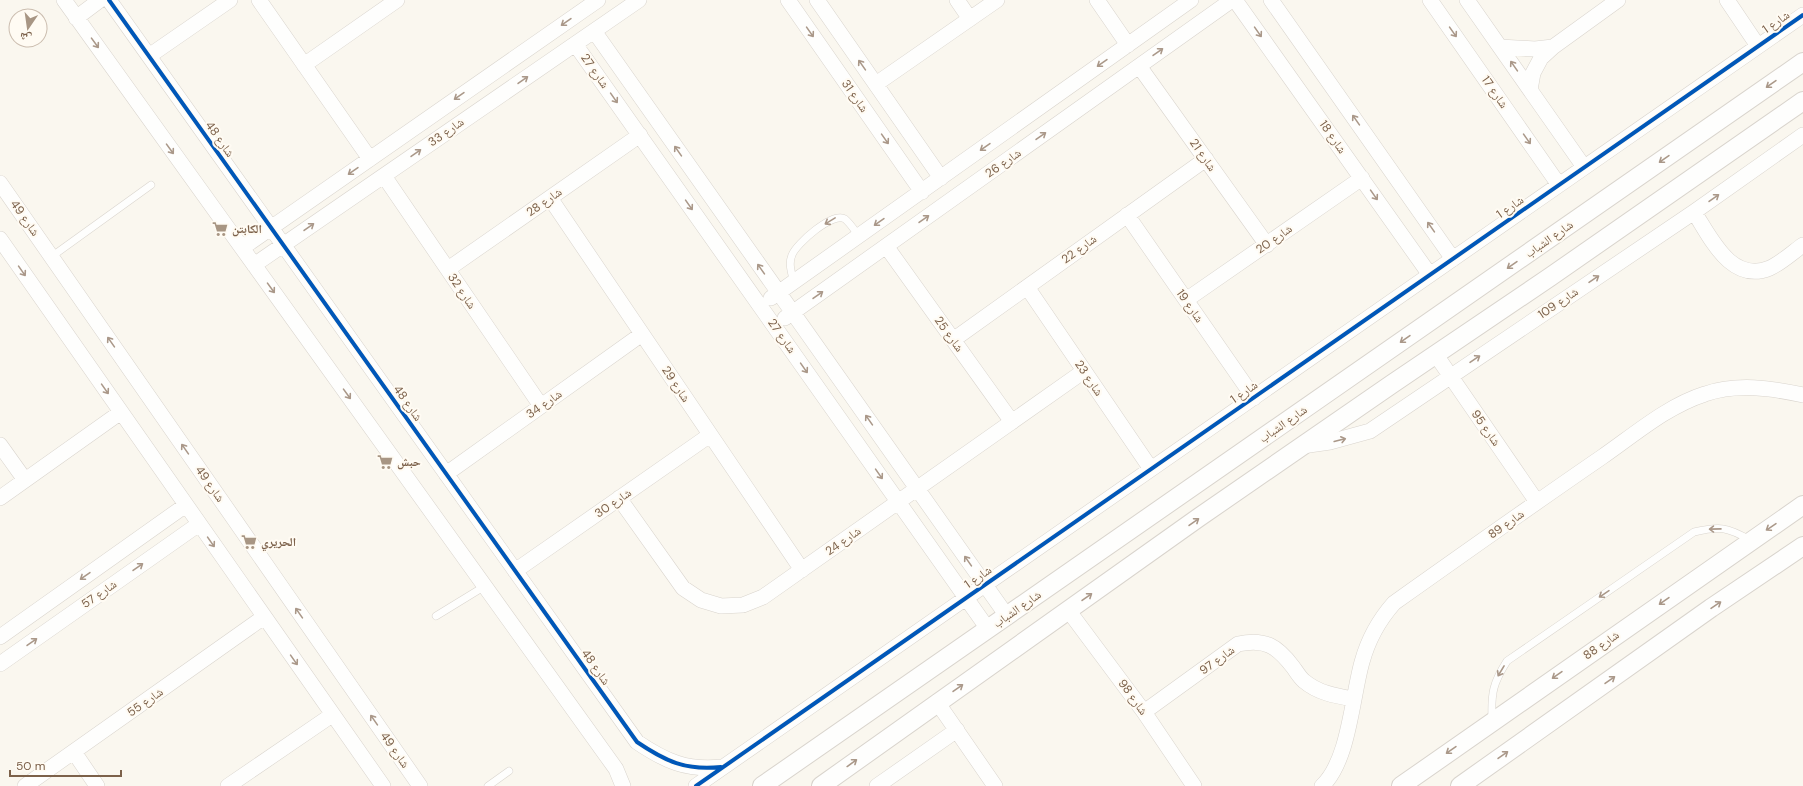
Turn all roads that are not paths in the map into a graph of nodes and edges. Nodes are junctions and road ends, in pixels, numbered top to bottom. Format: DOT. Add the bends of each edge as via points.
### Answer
graph roads {
  1 [pos="64,0"];
  2 [pos="100,0"];
  3 [pos="109,0"];
  4 [pos="230,0"];
  5 [pos="259,0"];
  6 [pos="598,0"];
  7 [pos="639,0"];
  8 [pos="788,0"];
  9 [pos="817,0"];
  10 [pos="957,0"];
  11 [pos="997,0"];
  12 [pos="1097,0"];
  13 [pos="1191,0"];
  14 [pos="1232,0"];
  15 [pos="1235,0"];
  16 [pos="1271,0"];
  17 [pos="1430,0"];
  18 [pos="1467,0"];
  19 [pos="1727,0"];
  20 [pos="1614,1"];
  21 [pos="392,2"];
  22 [pos="1803,15"];
  23 [pos="76,18"];
  24 [pos="970,19"];
  25 [pos="594,31"];
  26 [pos="576,44"];
  27 [pos="1128,45"];
  28 [pos="1758,46"];
  29 [pos="1500,47"];
  30 [pos="1553,47"];
  31 [pos="149,56"];
  32 [pos="1803,62"];
  33 [pos="304,65"];
  34 [pos="1140,66"];
  35 [pos="876,84"];
  36 [pos="1530,90"];
  37 [pos="1803,102"];
  38 [pos="640,135"];
  39 [pos="1803,136"];
  40 [pos="370,159"];
  41 [pos="1206,159"];
  42 [pos="1584,167"];
  43 [pos="384,176"];
  44 [pos="941,178"];
  45 [pos="1362,178"];
  46 [pos="0,183"];
  47 [pos="151,184"];
  48 [pos="1559,185"];
  49 [pos="922,192"];
  50 [pos="550,198"];
  51 [pos="1694,212"];
  52 [pos="1127,215"];
  53 [pos="271,227"];
  54 [pos="859,236"];
  55 [pos="0,239"];
  56 [pos="1267,244"];
  57 [pos="283,245"];
  58 [pos="1803,245"];
  59 [pos="886,246"];
  60 [pos="242,248"];
  61 [pos="51,257"];
  62 [pos="1453,259"];
  63 [pos="254,265"];
  64 [pos="448,270"];
  65 [pos="1430,275"];
  66 [pos="794,283"];
  67 [pos="1027,287"];
  68 [pos="779,293"];
  69 [pos="1186,300"];
  70 [pos="761,306"];
  71 [pos="793,312"];
  72 [pos="774,325"];
  73 [pos="642,334"];
  74 [pos="953,340"];
  75 [pos="1436,355"];
  76 [pos="1374,360"];
  77 [pos="1084,371"];
  78 [pos="1450,376"];
  79 [pos="1392,384"];
  80 [pos="1803,395"];
  81 [pos="1254,398"];
  82 [pos="541,406"];
  83 [pos="121,412"];
  84 [pos="1012,422"];
  85 [pos="710,435"];
  86 [pos="0,445"];
  87 [pos="1302,446"];
  88 [pos="1151,469"];
  89 [pos="446,474"];
  90 [pos="25,480"];
  91 [pos="917,489"];
  92 [pos="0,498"];
  93 [pos="619,498"];
  94 [pos="899,502"];
  95 [pos="1537,502"];
  96 [pos="1803,505"];
  97 [pos="186,506"];
  98 [pos="199,524"];
  99 [pos="1750,540"];
  100 [pos="1803,546"];
  101 [pos="802,570"];
  102 [pos="515,571"];
  103 [pos="985,585"];
  104 [pos="485,586"];
  105 [pos="966,598"];
  106 [pos="1068,610"];
  107 [pos="436,616"];
  108 [pos="1007,616"];
  109 [pos="264,617"];
  110 [pos="988,629"];
  111 [pos="0,637"];
  112 [pos="0,664"];
  113 [pos="1353,699"];
  114 [pos="938,702"];
  115 [pos="1144,712"];
  116 [pos="332,715"];
  117 [pos="1492,721"];
  118 [pos="957,730"];
  119 [pos="74,752"];
  120 [pos="723,767"];
  121 [pos="509,771"];
  122 [pos="25,786"];
  123 [pos="97,786"];
  124 [pos="230,786"];
  125 [pos="382,786"];
  126 [pos="420,786"];
  127 [pos="488,786"];
  128 [pos="623,786"];
  129 [pos="696,786"];
  130 [pos="762,786"];
  131 [pos="821,786"];
  132 [pos="877,786"];
  133 [pos="994,786"];
  134 [pos="1194,786"];
  135 [pos="1322,786"];
  136 [pos="1401,786"];
  137 [pos="1460,786"];
  1 -- 23 [label="street"];
  2 -- 23 [label="street"];
  3 -- 31 [label="street, شارع 48"];
  4 -- 31 [label="street"];
  5 -- 33 [label="street"];
  6 -- 40 [label="street, شارع 33, one-way"];
  7 -- 25 [label="street, شارع 33"];
  8 -- 49 [label="street, شارع 31, one-way"];
  35 -- 9 [label="street, شارع 31, one-way"];
  10 -- 24 [label="street"];
  11 -- 24 [label="street"];
  12 -- 27 [label="street"];
  13 -- 27 [label="street, شارع 26"];
  34 -- 14 [label="street, شارع 26, one-way"];
  15 -- 45 [label="street, شارع 18, one-way"];
  62 -- 16 [label="street, one-way"];
  17 -- 48 [label="street, شارع 17, one-way"];
  18 -- 29 [label="street"];
  19 -- 28 [label="street"];
  20 -- 30 [label="street"];
  21 -- 33 [label="street"];
  22 -- 28 [label="street, شارع 1"];
  23 -- 60 [label="street, one-way"];
  24 -- 35 [label="street"];
  25 -- 26 [label="street, شارع 33"];
  68 -- 25 [label="street, شارع 27, one-way"];
  26 -- 38 [label="street, شارع 27, one-way"];
  43 -- 26 [label="street, شارع 33, one-way"];
  27 -- 44 [label="street, شارع 26, one-way"];
  28 -- 42 [label="street, شارع 1"];
  29 -- 30 [label="street"];
  36 -- 29 [label="street, one-way"];
  30 -- 36 [label="street" via="1538,63"];
  31 -- 53 [label="street, شارع 48"];
  32 -- 76 [label="street, شارع الشباب, one-way"];
  33 -- 40 [label="street"];
  34 -- 41 [label="street, شارع 21"];
  59 -- 34 [label="street, شارع 26, one-way"];
  35 -- 44 [label="street, شارع 31"];
  36 -- 42 [label="street"];
  37 -- 75 [label="street"];
  38 -- 50 [label="street, شارع 28"];
  38 -- 70 [label="street, شارع 27, one-way"];
  51 -- 39 [label="street, شارع 109, one-way"];
  40 -- 53 [label="street, شارع 33, one-way"];
  41 -- 52 [label="street, شارع 22"];
  41 -- 56 [label="street, شارع 21"];
  42 -- 48 [label="street, شارع 1"];
  57 -- 43 [label="street, شارع 33, one-way"];
  43 -- 64 [label="street, شارع 32"];
  44 -- 49 [label="street, شارع 26"];
  45 -- 56 [label="street, شارع 20"];
  45 -- 65 [label="street, شارع 18, one-way"];
  46 -- 61 [label="street, شارع 49"];
  47 -- 61 [label="lane"];
  48 -- 62 [label="street, شارع 1"];
  49 -- 54 [label="street, شارع 26, one-way"];
  50 -- 64 [label="street, شارع 28"];
  50 -- 73 [label="street, شارع 29"];
  51 -- 58 [label="street" via="1721,254 1730,263 1742,269 1770,268"];
  78 -- 51 [label="street, شارع 109, one-way"];
  52 -- 67 [label="street, شارع 22"];
  52 -- 69 [label="street, شارع 19"];
  53 -- 57 [label="street, شارع 48"];
  53 -- 60 [label="street, شارع 33"];
  54 -- 66 [label="street, شارع 26"];
  54 -- 66 [label="lane, one-way" via="845,219 831,219 795,248 790,266"];
  55 -- 83 [label="street, one-way"];
  56 -- 69 [label="street, شارع 20"];
  57 -- 63 [label="street, شارع 33"];
  57 -- 89 [label="street, شارع 48"];
  71 -- 59 [label="street, شارع 26, one-way"];
  59 -- 74 [label="street, شارع 25"];
  60 -- 63 [label="street"];
  126 -- 61 [label="street, شارع 49, one-way"];
  62 -- 65 [label="street, شارع 1"];
  63 -- 104 [label="street, one-way"];
  64 -- 82 [label="street, شارع 32"];
  65 -- 81 [label="street, شارع 1"];
  66 -- 68 [label="street, شارع 26"];
  67 -- 74 [label="street, شارع 22"];
  67 -- 77 [label="street, شارع 23"];
  68 -- 70 [label="street, شارع 26"];
  68 -- 71 [label="street, شارع 27"];
  69 -- 81 [label="street, شارع 19"];
  70 -- 72 [label="street, شارع 27"];
  71 -- 72 [label="street, شارع 26"];
  91 -- 71 [label="street, شارع 27, one-way"];
  72 -- 94 [label="street, شارع 27, one-way"];
  73 -- 82 [label="street, شارع 34"];
  73 -- 85 [label="street, شارع 29"];
  74 -- 84 [label="street, شارع 25"];
  75 -- 78 [label="street, شارع 95"];
  75 -- 79 [label="street"];
  76 -- 79 [label="street"];
  76 -- 108 [label="street, شارع الشباب"];
  77 -- 84 [label="street, شارع 24"];
  77 -- 88 [label="street, شارع 23"];
  87 -- 78 [label="street, شارع 109, one-way" via="1330,442 1370,431"];
  78 -- 95 [label="street, شارع 95"];
  79 -- 87 [label="street"];
  80 -- 95 [label="street, شارع 89" via="1754,387 1705,394 1660,418"];
  81 -- 88 [label="street, شارع 1"];
  82 -- 89 [label="street, شارع 34"];
  83 -- 90 [label="street"];
  83 -- 97 [label="street"];
  84 -- 91 [label="street, شارع 24"];
  85 -- 93 [label="street, شارع 30"];
  85 -- 101 [label="street, شارع 29"];
  86 -- 90 [label="street"];
  106 -- 87 [label="street, one-way"];
  88 -- 103 [label="street, شارع 1"];
  89 -- 102 [label="street, شارع 48"];
  90 -- 92 [label="street"];
  91 -- 94 [label="street, شارع 24"];
  103 -- 91 [label="street, شارع 27, one-way"];
  93 -- 101 [label="street, شارع 24" via="683,588 701,600 722,606 743,605 763,597"];
  93 -- 102 [label="street, شارع 30"];
  94 -- 101 [label="street, شارع 24"];
  94 -- 105 [label="street, شارع 27"];
  95 -- 113 [label="street, شارع 89" via="1394,603 1372,636 1362,661"];
  96 -- 99 [label="street, شارع 88, one-way"];
  97 -- 98 [label="street"];
  97 -- 111 [label="street, شارع 57, one-way"];
  98 -- 109 [label="street, one-way"];
  112 -- 98 [label="street, شارع 57, one-way"];
  99 -- 117 [label="street, شارع 88, one-way"];
  99 -- 117 [label="lane, one-way" via="1733,530 1714,527 1694,532 1507,660 1496,679 1491,700"];
  137 -- 100 [label="street, one-way"];
  102 -- 120 [label="street, شارع 48" via="637,742 658,756 682,765 707,769"];
  103 -- 105 [label="street, شارع 1"];
  103 -- 108 [label="street, شارع 27"];
  104 -- 107 [label="lane"];
  104 -- 128 [label="street" via="616,769"];
  105 -- 110 [label="street, شارع 27"];
  105 -- 120 [label="street, شارع 1"];
  114 -- 106 [label="street, one-way"];
  106 -- 115 [label="street, شارع 98"];
  108 -- 110 [label="street, شارع الشباب"];
  109 -- 116 [label="street, one-way"];
  109 -- 119 [label="street, شارع 55"];
  110 -- 130 [label="street, شارع الشباب"];
  113 -- 115 [label="street, شارع 97" via="1318,690 1304,681 1277,649 1265,643 1252,641 1238,644"];
  113 -- 135 [label="street, شارع 89" via="1336,766"];
  114 -- 118 [label="street"];
  131 -- 114 [label="street, one-way"];
  115 -- 134 [label="street, شارع 98"];
  116 -- 124 [label="street"];
  116 -- 125 [label="street"];
  117 -- 136 [label="street, شارع 88, one-way"];
  118 -- 132 [label="street"];
  118 -- 133 [label="street"];
  119 -- 122 [label="street, شارع 55"];
  119 -- 123 [label="street"];
  120 -- 129 [label="street, شارع 1"];
  121 -- 127 [label="lane"];
}
